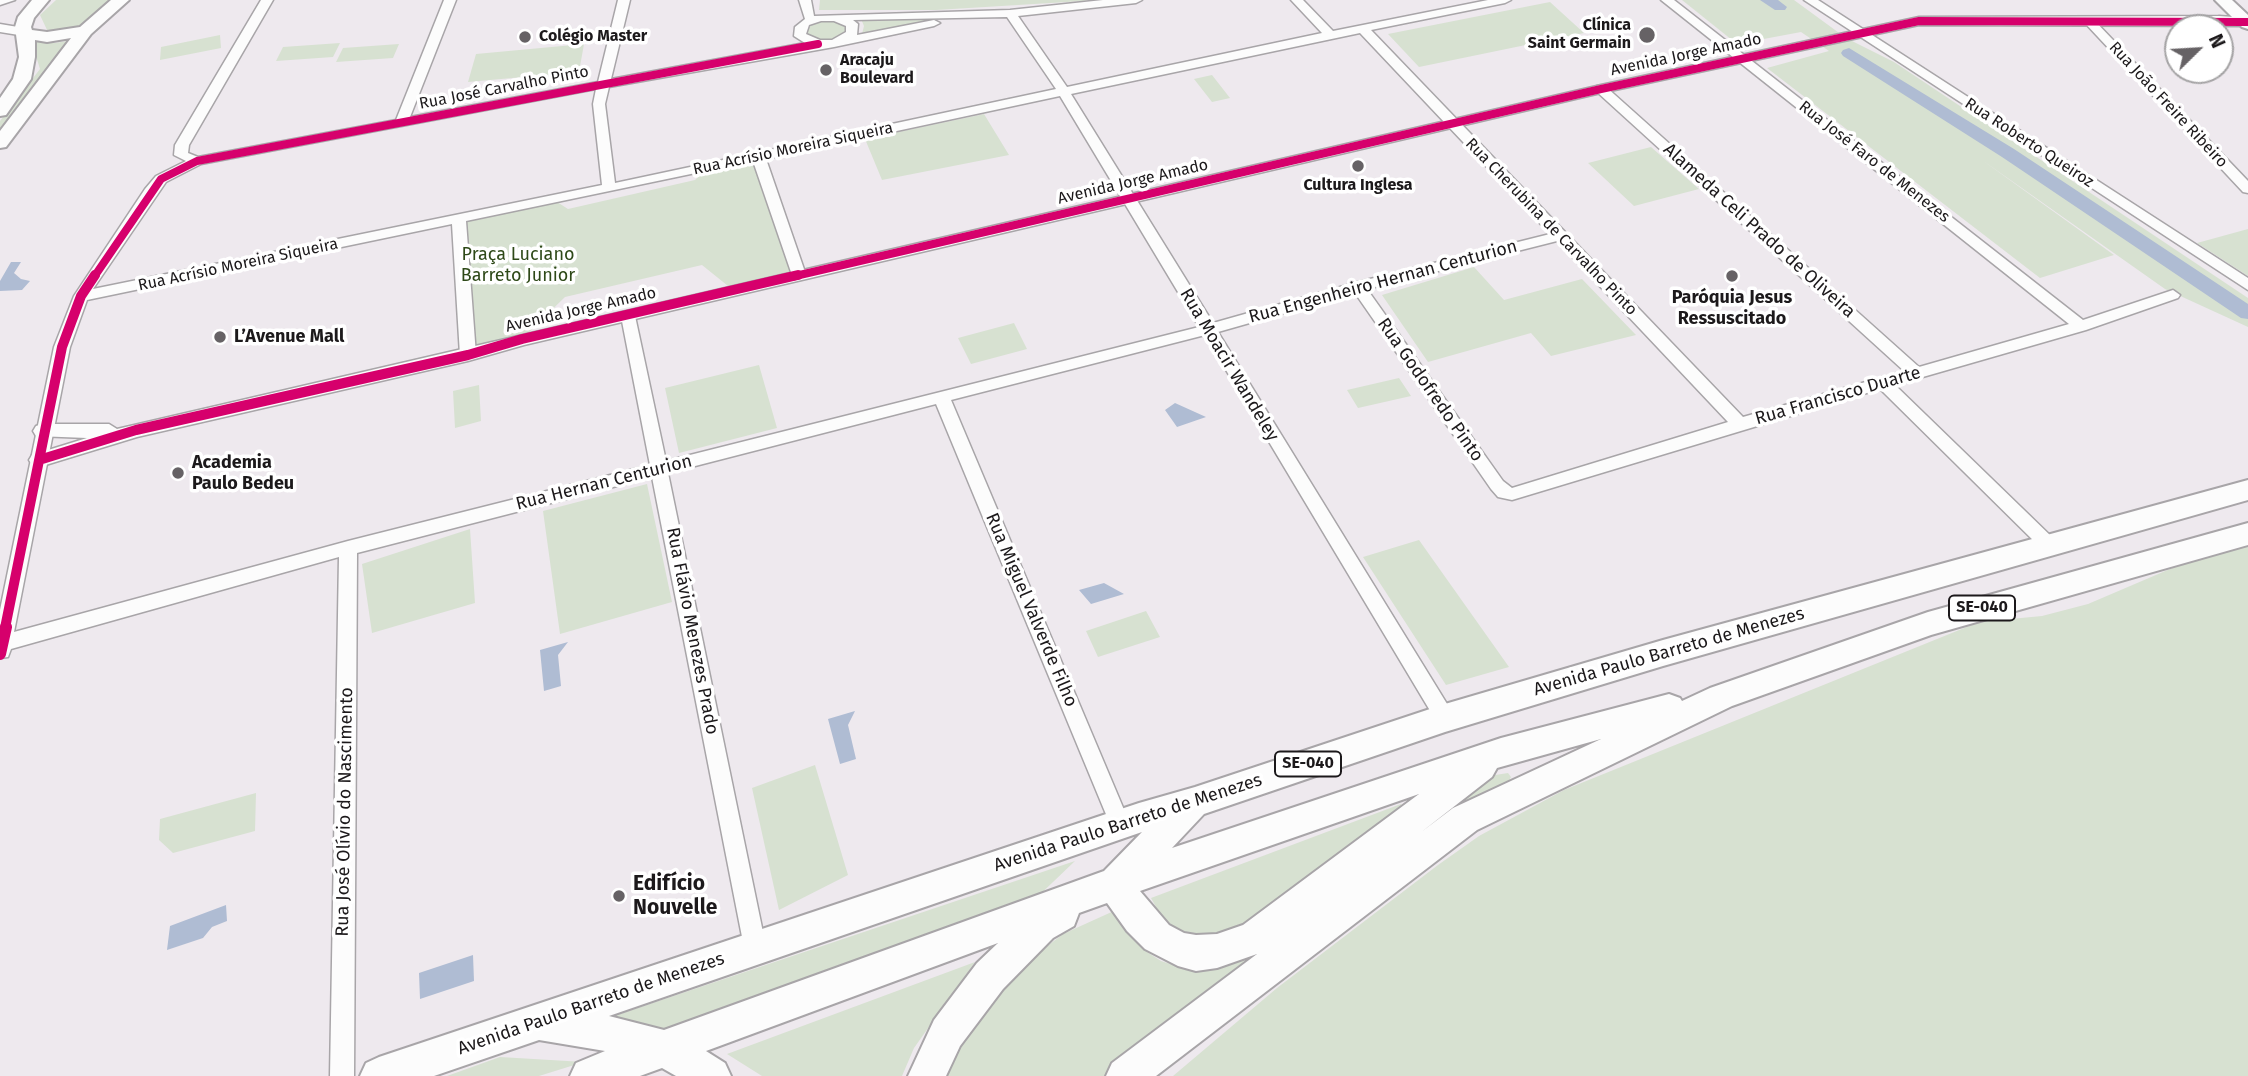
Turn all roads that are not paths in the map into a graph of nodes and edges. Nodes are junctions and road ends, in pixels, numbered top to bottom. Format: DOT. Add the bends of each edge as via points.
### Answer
graph roads {
  1 [pos="8,0"];
  2 [pos="41,0"];
  3 [pos="121,0"];
  4 [pos="267,0"];
  5 [pos="450,0"];
  6 [pos="624,0"];
  7 [pos="805,0"];
  8 [pos="1136,0"];
  9 [pos="1297,0"];
  10 [pos="1505,0"];
  11 [pos="1667,0"];
  12 [pos="1810,0"];
  13 [pos="2223,0"];
  14 [pos="0,1"];
  15 [pos="1010,13"];
  16 [pos="981,15"];
  17 [pos="835,17"];
  18 [pos="811,20"];
  19 [pos="2088,20"];
  20 [pos="2248,23"];
  21 [pos="0,28"];
  22 [pos="1362,29"];
  23 [pos="85,32"];
  24 [pos="25,33"];
  25 [pos="1859,33"];
  26 [pos="1330,35"];
  27 [pos="842,41"];
  28 [pos="818,44"];
  29 [pos="1742,59"];
  30 [pos="603,85"];
  31 [pos="1601,89"];
  32 [pos="1063,91"];
  33 [pos="0,111"];
  34 [pos="401,124"];
  35 [pos="1451,124"];
  36 [pos="0,143"];
  37 [pos="758,156"];
  38 [pos="197,161"];
  39 [pos="609,188"];
  40 [pos="2248,189"];
  41 [pos="1130,199"];
  42 [pos="459,219"];
  43 [pos="1559,236"];
  44 [pos="799,275"];
  45 [pos="2248,285"];
  46 [pos="1358,287"];
  47 [pos="2173,295"];
  48 [pos="81,296"];
  49 [pos="628,316"];
  50 [pos="2081,326"];
  51 [pos="1206,330"];
  52 [pos="468,355"];
  53 [pos="1916,373"];
  54 [pos="1884,384"];
  55 [pos="941,396"];
  56 [pos="1740,424"];
  57 [pos="136,430"];
  58 [pos="43,431"];
  59 [pos="39,460"];
  60 [pos="659,470"];
  61 [pos="2248,490"];
  62 [pos="1504,492"];
  63 [pos="2248,534"];
  64 [pos="2048,544"];
  65 [pos="348,548"];
  66 [pos="1,648"];
  67 [pos="1721,696"];
  68 [pos="1445,718"];
  69 [pos="1501,752"];
  70 [pos="1195,802"];
  71 [pos="1120,824"];
  72 [pos="1114,884"];
  73 [pos="755,947"];
  74 [pos="538,1023"];
  75 [pos="666,1049"];
  76 [pos="342,1076"];
  77 [pos="379,1076"];
  78 [pos="589,1076"];
  79 [pos="712,1076"];
  80 [pos="927,1076"];
  81 [pos="1125,1076"];
  1 -- 14 [label="street"];
  2 -- 24 [label="main road" via="26,17"];
  3 -- 23 [label="main road"];
  4 -- 38 [label="street" via="182,145 181,155"];
  5 -- 34 [label="street"];
  6 -- 30 [label="street"];
  7 -- 18 [label="street"];
  8 -- 15 [label="street"];
  9 -- 26 [label="street"];
  10 -- 22 [label="street, Rua Acrísio Moreira Siqueira"];
  11 -- 29 [label="street, Rua José Faro de Menezes"];
  12 -- 25 [label="street, Rua Roberto Queiroz"];
  13 -- 20 [label="main road"];
  15 -- 16 [label="street"];
  15 -- 32 [label="street, Rua Moacir Wandeley"];
  16 -- 17 [label="street"];
  16 -- 27 [label="street"];
  17 -- 18 [label="street"];
  17 -- 27 [label="street" via="848,21 854,29"];
  18 -- 28 [label="street" via="801,27 800,36"];
  19 -- 20 [label="street, Avenida Jorge Amado"];
  19 -- 25 [label="street, Avenida Jorge Amado" via="1919,21"];
  19 -- 40 [label="street, Rua João Freire Ribeiro"];
  21 -- 24 [label="street"];
  22 -- 26 [label="street, Rua Acrísio Moreira Siqueira"];
  22 -- 35 [label="street, Rua Cherubina de Carvalho Pinto"];
  23 -- 24 [label="main road" via="47,37"];
  23 -- 36 [label="main road"];
  24 -- 33 [label="main road" via="27,57 22,79"];
  25 -- 29 [label="street, Avenida Jorge Amado"];
  25 -- 45 [label="street, Rua Roberto Queiroz"];
  26 -- 32 [label="street, Rua Acrísio Moreira Siqueira"];
  27 -- 28 [label="street, Rua José Carvalho Pinto"];
  28 -- 30 [label="street, Rua José Carvalho Pinto"];
  29 -- 31 [label="street, Avenida Jorge Amado"];
  29 -- 50 [label="street, Rua José Faro de Menezes"];
  30 -- 34 [label="street, Rua José Carvalho Pinto"];
  30 -- 39 [label="street" via="599,104"];
  31 -- 35 [label="street, Avenida Jorge Amado"];
  31 -- 53 [label="street, Alameda Celi Prado de Oliveira"];
  32 -- 37 [label="street, Rua Acrísio Moreira Siqueira"];
  32 -- 41 [label="street, Rua Moacir Wandeley"];
  34 -- 38 [label="street, Rua José Carvalho Pinto"];
  35 -- 41 [label="street, Avenida Jorge Amado"];
  35 -- 43 [label="street, Rua Cherubina de Carvalho Pinto"];
  37 -- 39 [label="street, Rua Acrísio Moreira Siqueira"];
  37 -- 44 [label="street"];
  38 -- 48 [label="street, Rua José Carvalho Pinto" via="154,185"];
  39 -- 42 [label="street, Rua Acrísio Moreira Siqueira"];
  41 -- 44 [label="street, Avenida Jorge Amado"];
  41 -- 51 [label="street, Rua Moacir Wandeley"];
  42 -- 48 [label="street, Rua Acrísio Moreira Siqueira"];
  42 -- 52 [label="street"];
  43 -- 46 [label="street, Rua Engenheiro Hernan Centurion"];
  43 -- 56 [label="street, Rua Cherubina de Carvalho Pinto"];
  44 -- 49 [label="street, Avenida Jorge Amado"];
  46 -- 51 [label="street, Rua Engenheiro Hernan Centurion"];
  46 -- 62 [label="street, Rua Godofredo Pinto"];
  47 -- 50 [label="street, Rua Francisco Duarte"];
  48 -- 58 [label="street, Rua José Carvalho Pinto" via="62,347"];
  49 -- 52 [label="street, Avenida Jorge Amado"];
  49 -- 60 [label="street, Rua Flávio Menezes Prado"];
  50 -- 53 [label="street, Rua Francisco Duarte"];
  51 -- 55 [label="street, Rua Hernan Centurion"];
  51 -- 68 [label="street, Rua Moacir Wandeley"];
  52 -- 57 [label="street, Avenida Jorge Amado"];
  53 -- 54 [label="street, Rua Francisco Duarte"];
  54 -- 56 [label="street, Rua Francisco Duarte"];
  54 -- 64 [label="street"];
  55 -- 60 [label="street, Rua Hernan Centurion"];
  55 -- 71 [label="street, Rua Miguel Valverde Filho"];
  56 -- 62 [label="street, Rua Francisco Duarte" via="1519,494"];
  57 -- 58 [label="street, Avenida Jorge Amado"];
  57 -- 59 [label="street, Avenida Jorge Amado"];
  58 -- 59 [label="street, Rua José Carvalho Pinto"];
  59 -- 66 [label="street, Rua José Carvalho Pinto"];
  60 -- 65 [label="street, Rua Hernan Centurion"];
  60 -- 73 [label="street, Rua Flávio Menezes Prado"];
  61 -- 64 [label="main road, Avenida Paulo Barreto de Menezes / SE-040"];
  63 -- 67 [label="main road, SE-040" via="1928,624"];
  64 -- 68 [label="main road, Avenida Paulo Barreto de Menezes / SE-040"];
  65 -- 66 [label="street, Rua Hernan Centurion"];
  65 -- 76 [label="street, Rua José Olívio do Nascimento"];
  67 -- 69 [label="main road, SE-040"];
  67 -- 81 [label="main road, SE-040" via="1465,819"];
  68 -- 70 [label="main road, Avenida Paulo Barreto de Menezes / SE-040"];
  69 -- 72 [label="main road, SE-040"];
  69 -- 72 [label="main road" via="1265,931 1237,945 1196,953 1178,949 1139,919"];
  70 -- 71 [label="main road, Avenida Paulo Barreto de Menezes / SE-040"];
  70 -- 72 [label="main road"];
  71 -- 73 [label="main road, Avenida Paulo Barreto de Menezes / SE-040"];
  72 -- 75 [label="main road, SE-040"];
  72 -- 80 [label="main road" via="1041,926 1016,948 947,1033"];
  73 -- 74 [label="main road, Avenida Paulo Barreto de Menezes / SE-040"];
  74 -- 75 [label="main road" via="590,1029"];
  74 -- 77 [label="main road, Avenida Paulo Barreto de Menezes / SE-040"];
  75 -- 78 [label="main road, SE-040"];
  75 -- 79 [label="main road"];
}
